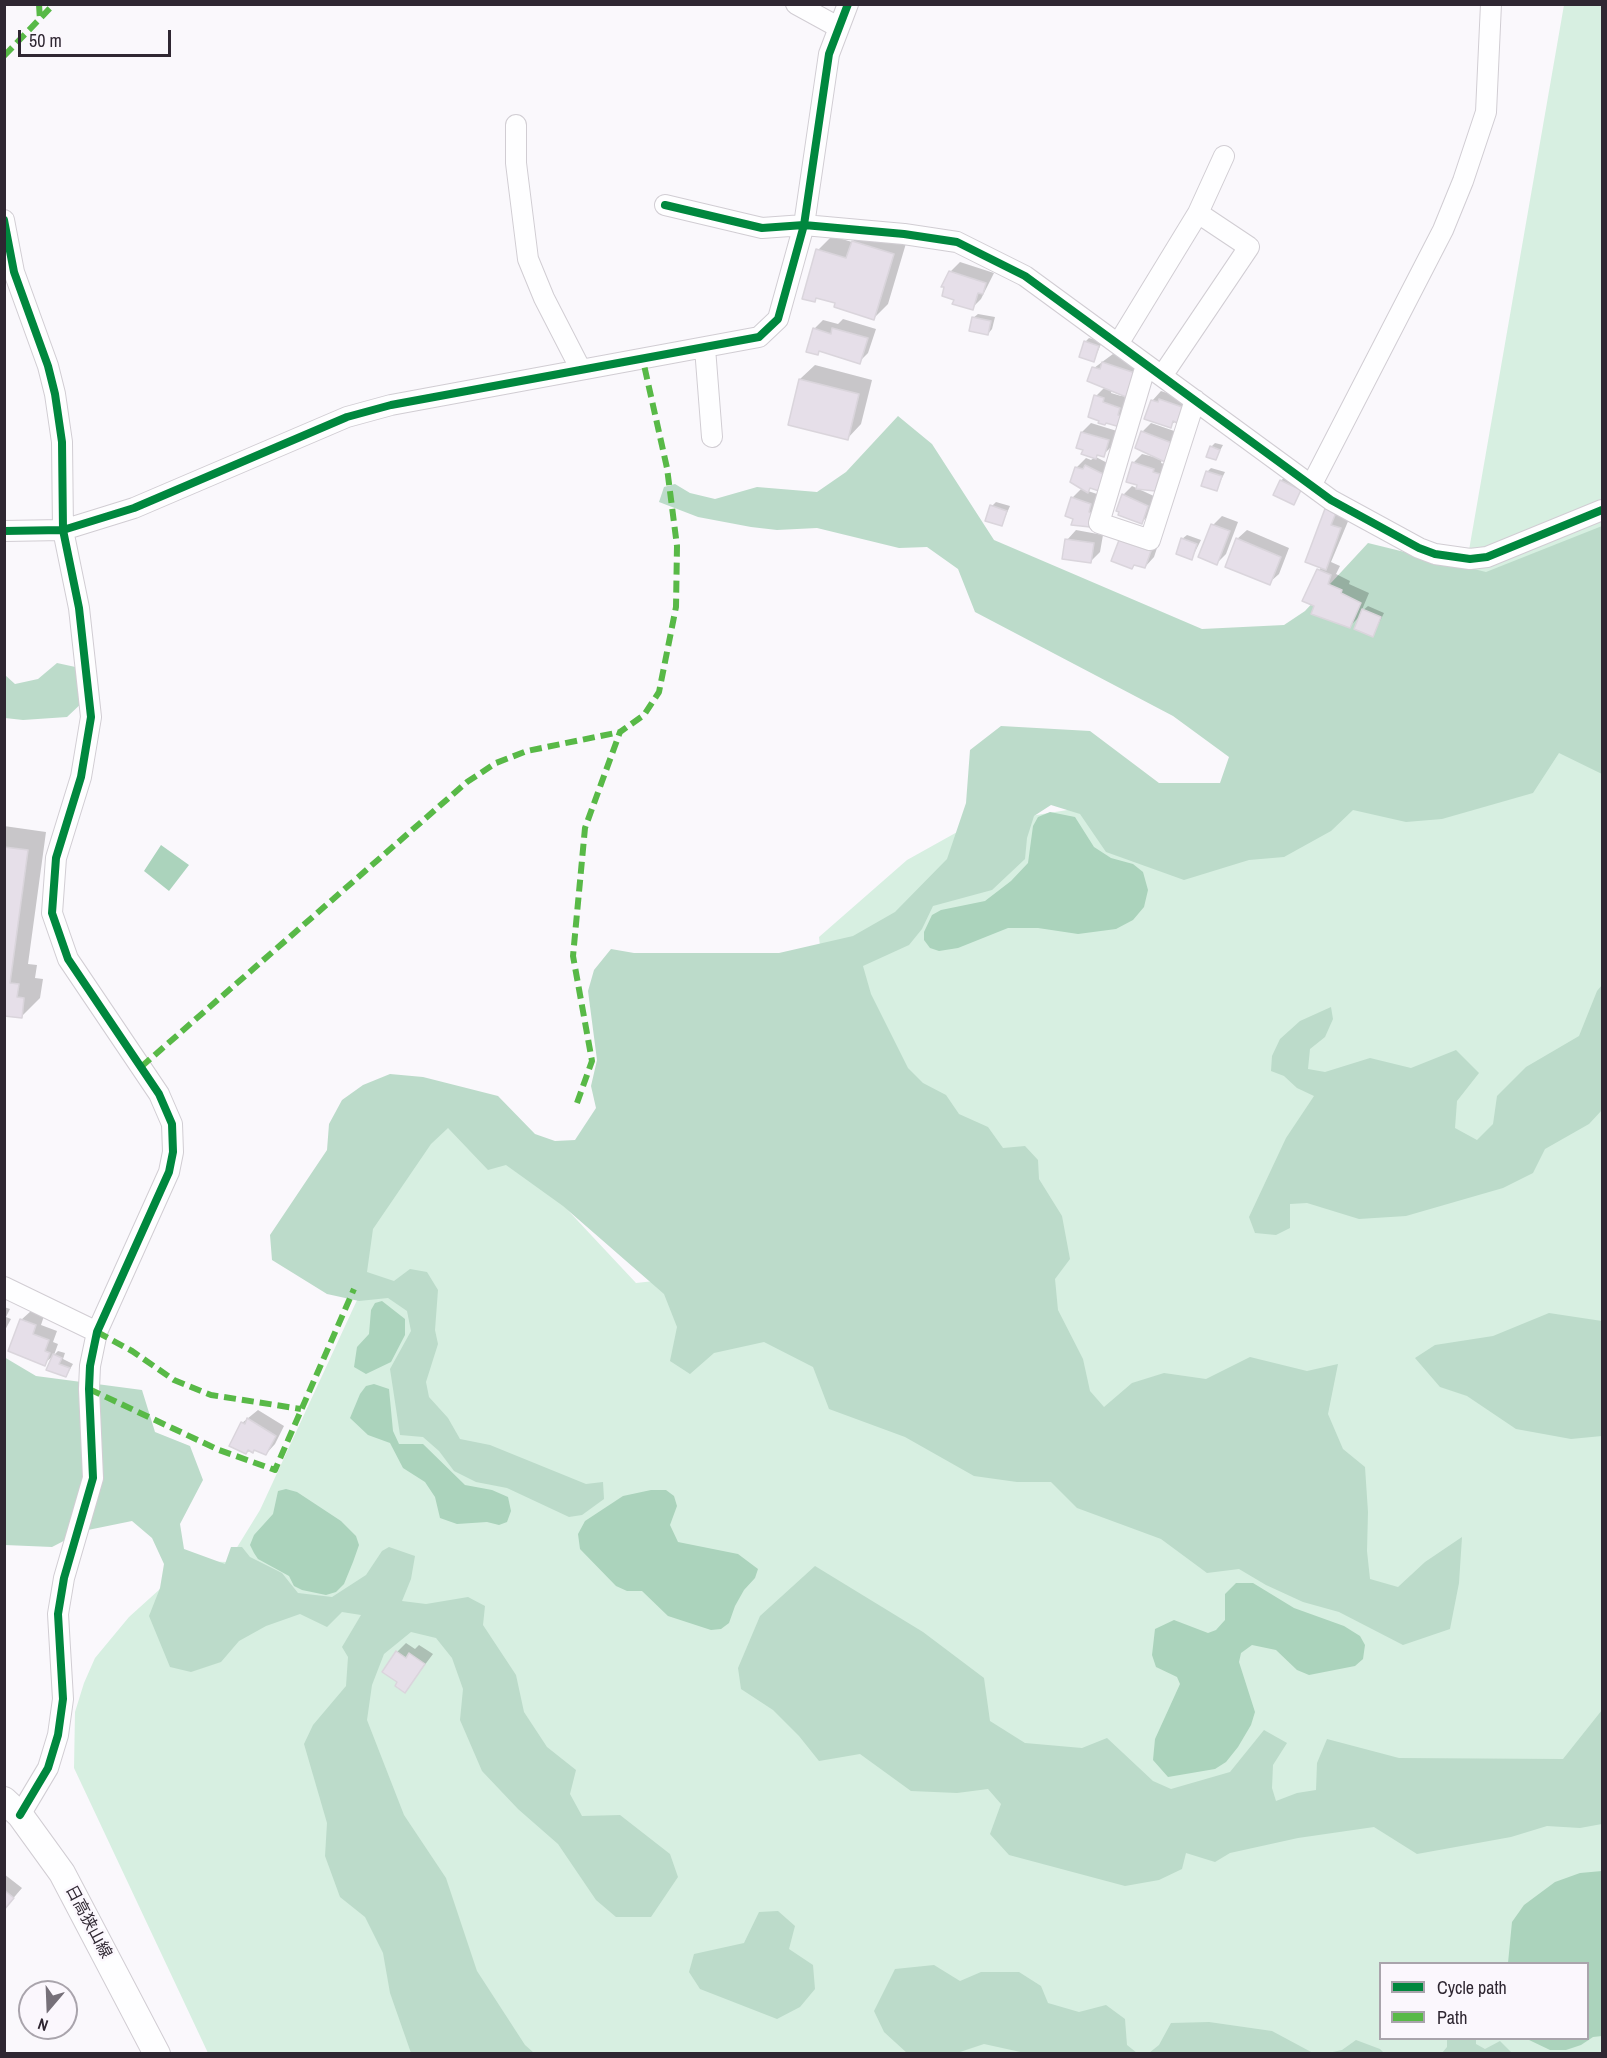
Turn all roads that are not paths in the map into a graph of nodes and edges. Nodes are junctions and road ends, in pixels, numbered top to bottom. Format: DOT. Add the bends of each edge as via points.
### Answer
graph roads {
  1 [pos="796,4"];
  2 [pos="848,4"];
  3 [pos="1491,4"];
  4 [pos="838,27"];
  5 [pos="516,125"];
  6 [pos="1224,156"];
  7 [pos="665,205"];
  8 [pos="1198,213"];
  9 [pos="4,220"];
  10 [pos="804,225"];
  11 [pos="1118,344"];
  12 [pos="705,348"];
  13 [pos="580,368"];
  14 [pos="1154,370"];
  15 [pos="1196,400"];
  16 [pos="711,437"];
  17 [pos="1312,484"];
  18 [pos="1602,510"];
  19 [pos="4,531"];
  20 [pos="63,531"];
  21 [pos="4,1287"];
  22 [pos="97,1332"];
  23 [pos="12,1808"];
  24 [pos="156,2054"];
  1 -- 4 [label="street"];
  2 -- 4 [label="street"];
  3 -- 17 [label="street" via="1486,112 1463,181 1443,231"];
  4 -- 10 [label="street" via="829,54"];
  5 -- 13 [label="street" via="516,163 528,259"];
  6 -- 8 [label="street"];
  7 -- 10 [label="street" via="762,228"];
  8 -- 11 [label="street"];
  8 -- 14 [label="street" via="1249,247"];
  9 -- 20 [label="street" via="14,272 55,394 62,442"];
  10 -- 11 [label="street" via="957,242 1025,276"];
  10 -- 12 [label="street" via="778,320 759,337"];
  11 -- 14 [label="street"];
  12 -- 13 [label="street"];
  12 -- 16 [label="street"];
  13 -- 20 [label="street" via="347,417 134,508"];
  14 -- 15 [label="street"];
  14 -- 15 [label="street" via="1099,523 1150,540"];
  15 -- 17 [label="street"];
  17 -- 18 [label="street" via="1331,500 1419,548 1470,559 1506,551"];
  19 -- 20 [label="street"];
  20 -- 22 [label="street" via="79,608 91,717 81,777 56,858 52,913 68,959 159,1094 172,1124 169,1172"];
  21 -- 22 [label="street"];
  22 -- 23 [label="street" via="89,1389 93,1478 64,1578 58,1614 63,1699 58,1735 48,1768"];
  23 -- 24 [label="main road, 日高狭山線" via="62,1873"];
}
